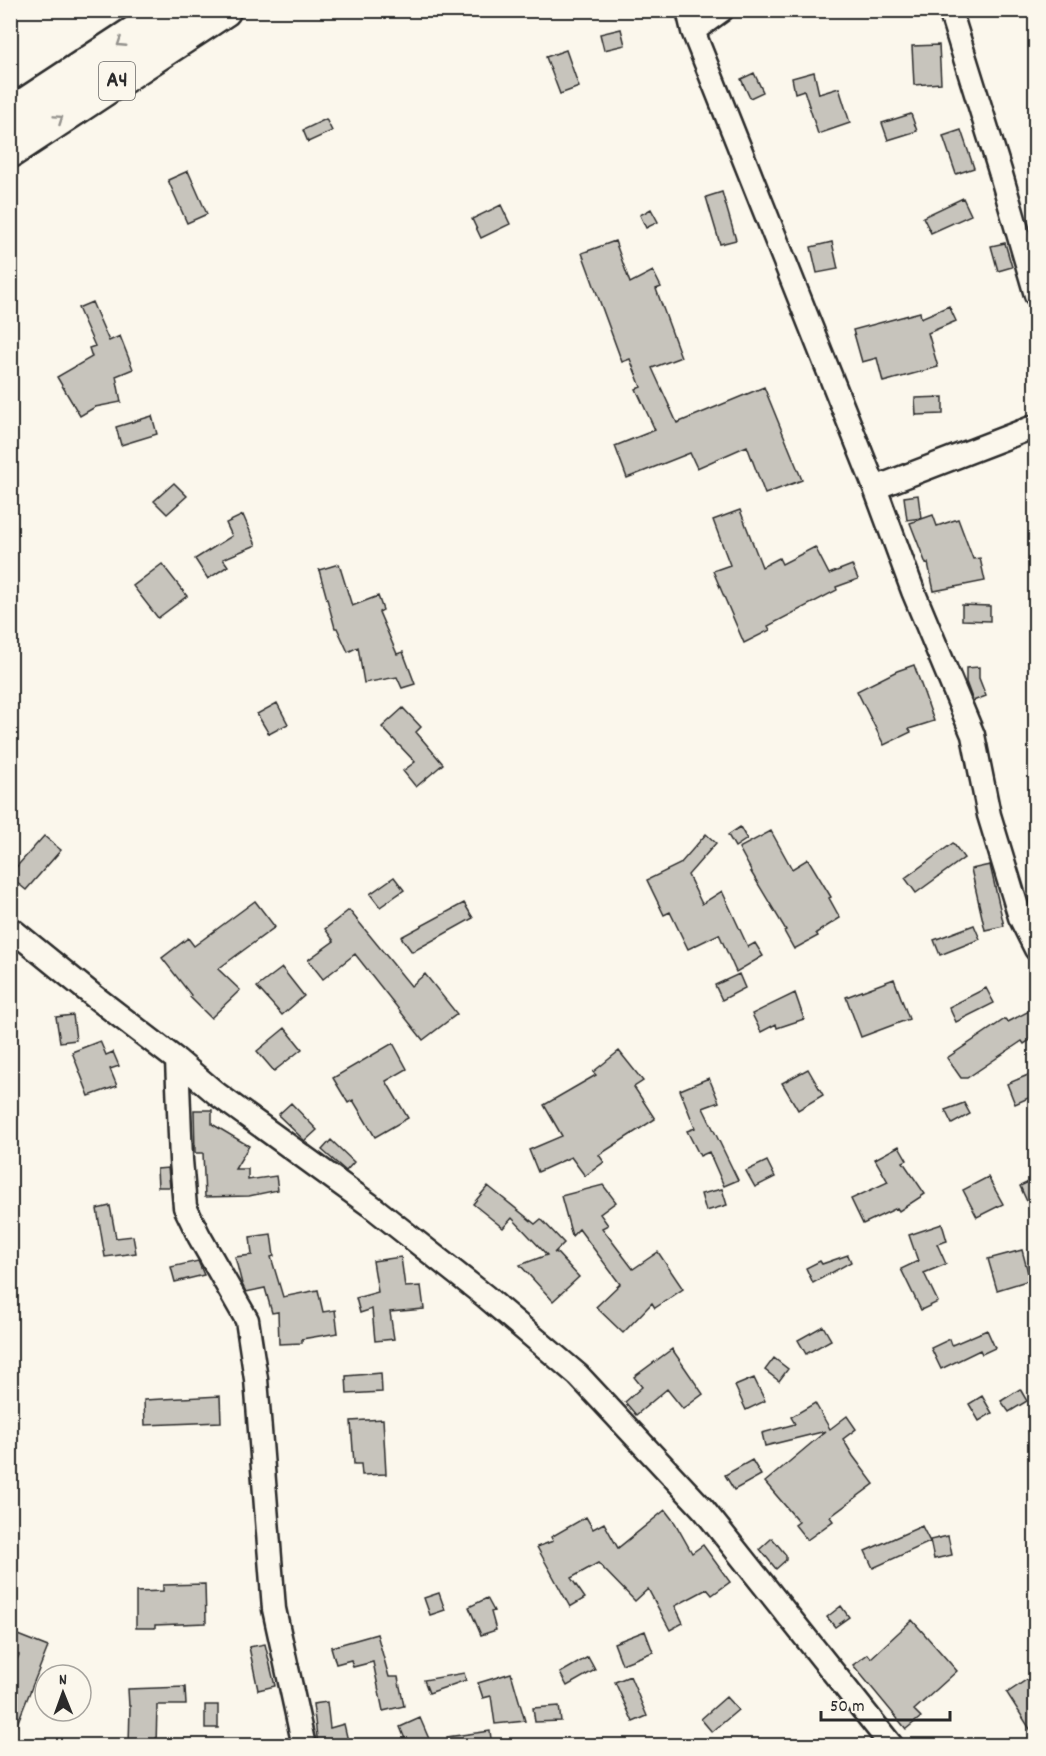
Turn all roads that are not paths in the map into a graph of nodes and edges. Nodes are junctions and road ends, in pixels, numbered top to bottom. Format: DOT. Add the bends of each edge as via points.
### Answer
graph roads {
  1 [pos="170,10"];
  2 [pos="224,10"];
  3 [pos="722,10"];
  4 [pos="950,10"];
  5 [pos="691,21"];
  6 [pos="10,115"];
  7 [pos="10,151"];
  8 [pos="1035,295"];
  9 [pos="1035,426"];
  10 [pos="875,488"];
  11 [pos="10,928"];
  12 [pos="1035,949"];
  13 [pos="177,1060"];
  14 [pos="304,1746"];
  15 [pos="892,1746"];
  1 -- 6 [label="highway, A4, one-way"];
  7 -- 2 [label="highway, A4, one-way"];
  3 -- 5 [label="street"];
  4 -- 8 [label="street"];
  5 -- 10 [label="street"];
  9 -- 10 [label="street"];
  10 -- 12 [label="street" via="973,735 989,815 1020,917"];
  11 -- 13 [label="street"];
  13 -- 14 [label="street" via="185,1207 247,1320 256,1379 274,1609"];
  13 -- 15 [label="street" via="217,1094 370,1205 578,1375 704,1510"];
}
